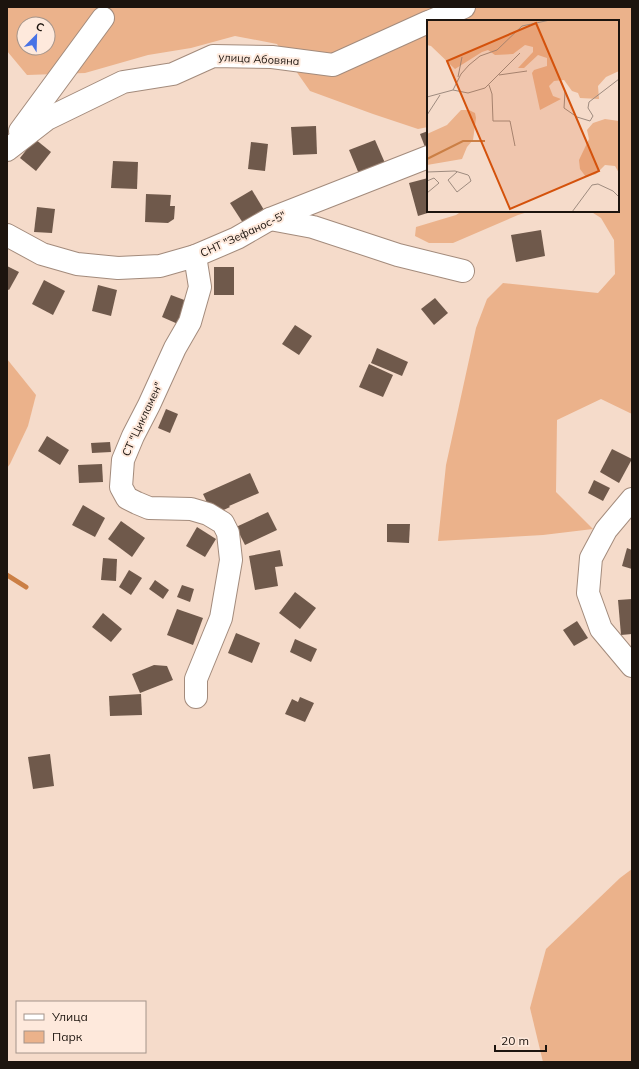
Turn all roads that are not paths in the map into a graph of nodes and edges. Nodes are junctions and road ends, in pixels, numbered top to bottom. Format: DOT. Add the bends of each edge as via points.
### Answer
graph roads {
  1 [pos="464,7"];
  2 [pos="103,18"];
  3 [pos="433,20"];
  4 [pos="427,22"];
  5 [pos="7,149"];
  6 [pos="427,157"];
  7 [pos="270,219"];
  8 [pos="7,235"];
  9 [pos="195,256"];
  10 [pos="463,271"];
  11 [pos="632,499"];
  12 [pos="632,666"];
  13 [pos="196,697"];
  1 -- 3 [label="street"];
  2 -- 5 [label="street"];
  4 -- 5 [label="street, улица Абовяна" via="333,65 272,57 213,56 173,74 123,82 48,119"];
  6 -- 7 [label="street, СНТ \"Зефанос-5\""];
  7 -- 9 [label="street, СНТ \"Зефанос-5\"" via="238,238"];
  7 -- 10 [label="street" via="313,227 398,255"];
  8 -- 9 [label="street, СНТ \"Зефанос-5\"" via="42,254 77,264 118,268 160,266"];
  9 -- 13 [label="street, СТ \"Цикламен\"" via="200,287 190,322 133,436 123,460 121,487 127,498 149,508 191,509 208,514 223,524 228,533 231,560 221,618 196,679"];
  11 -- 12 [label="street" via="606,530 591,558 588,593 601,629"];
}
